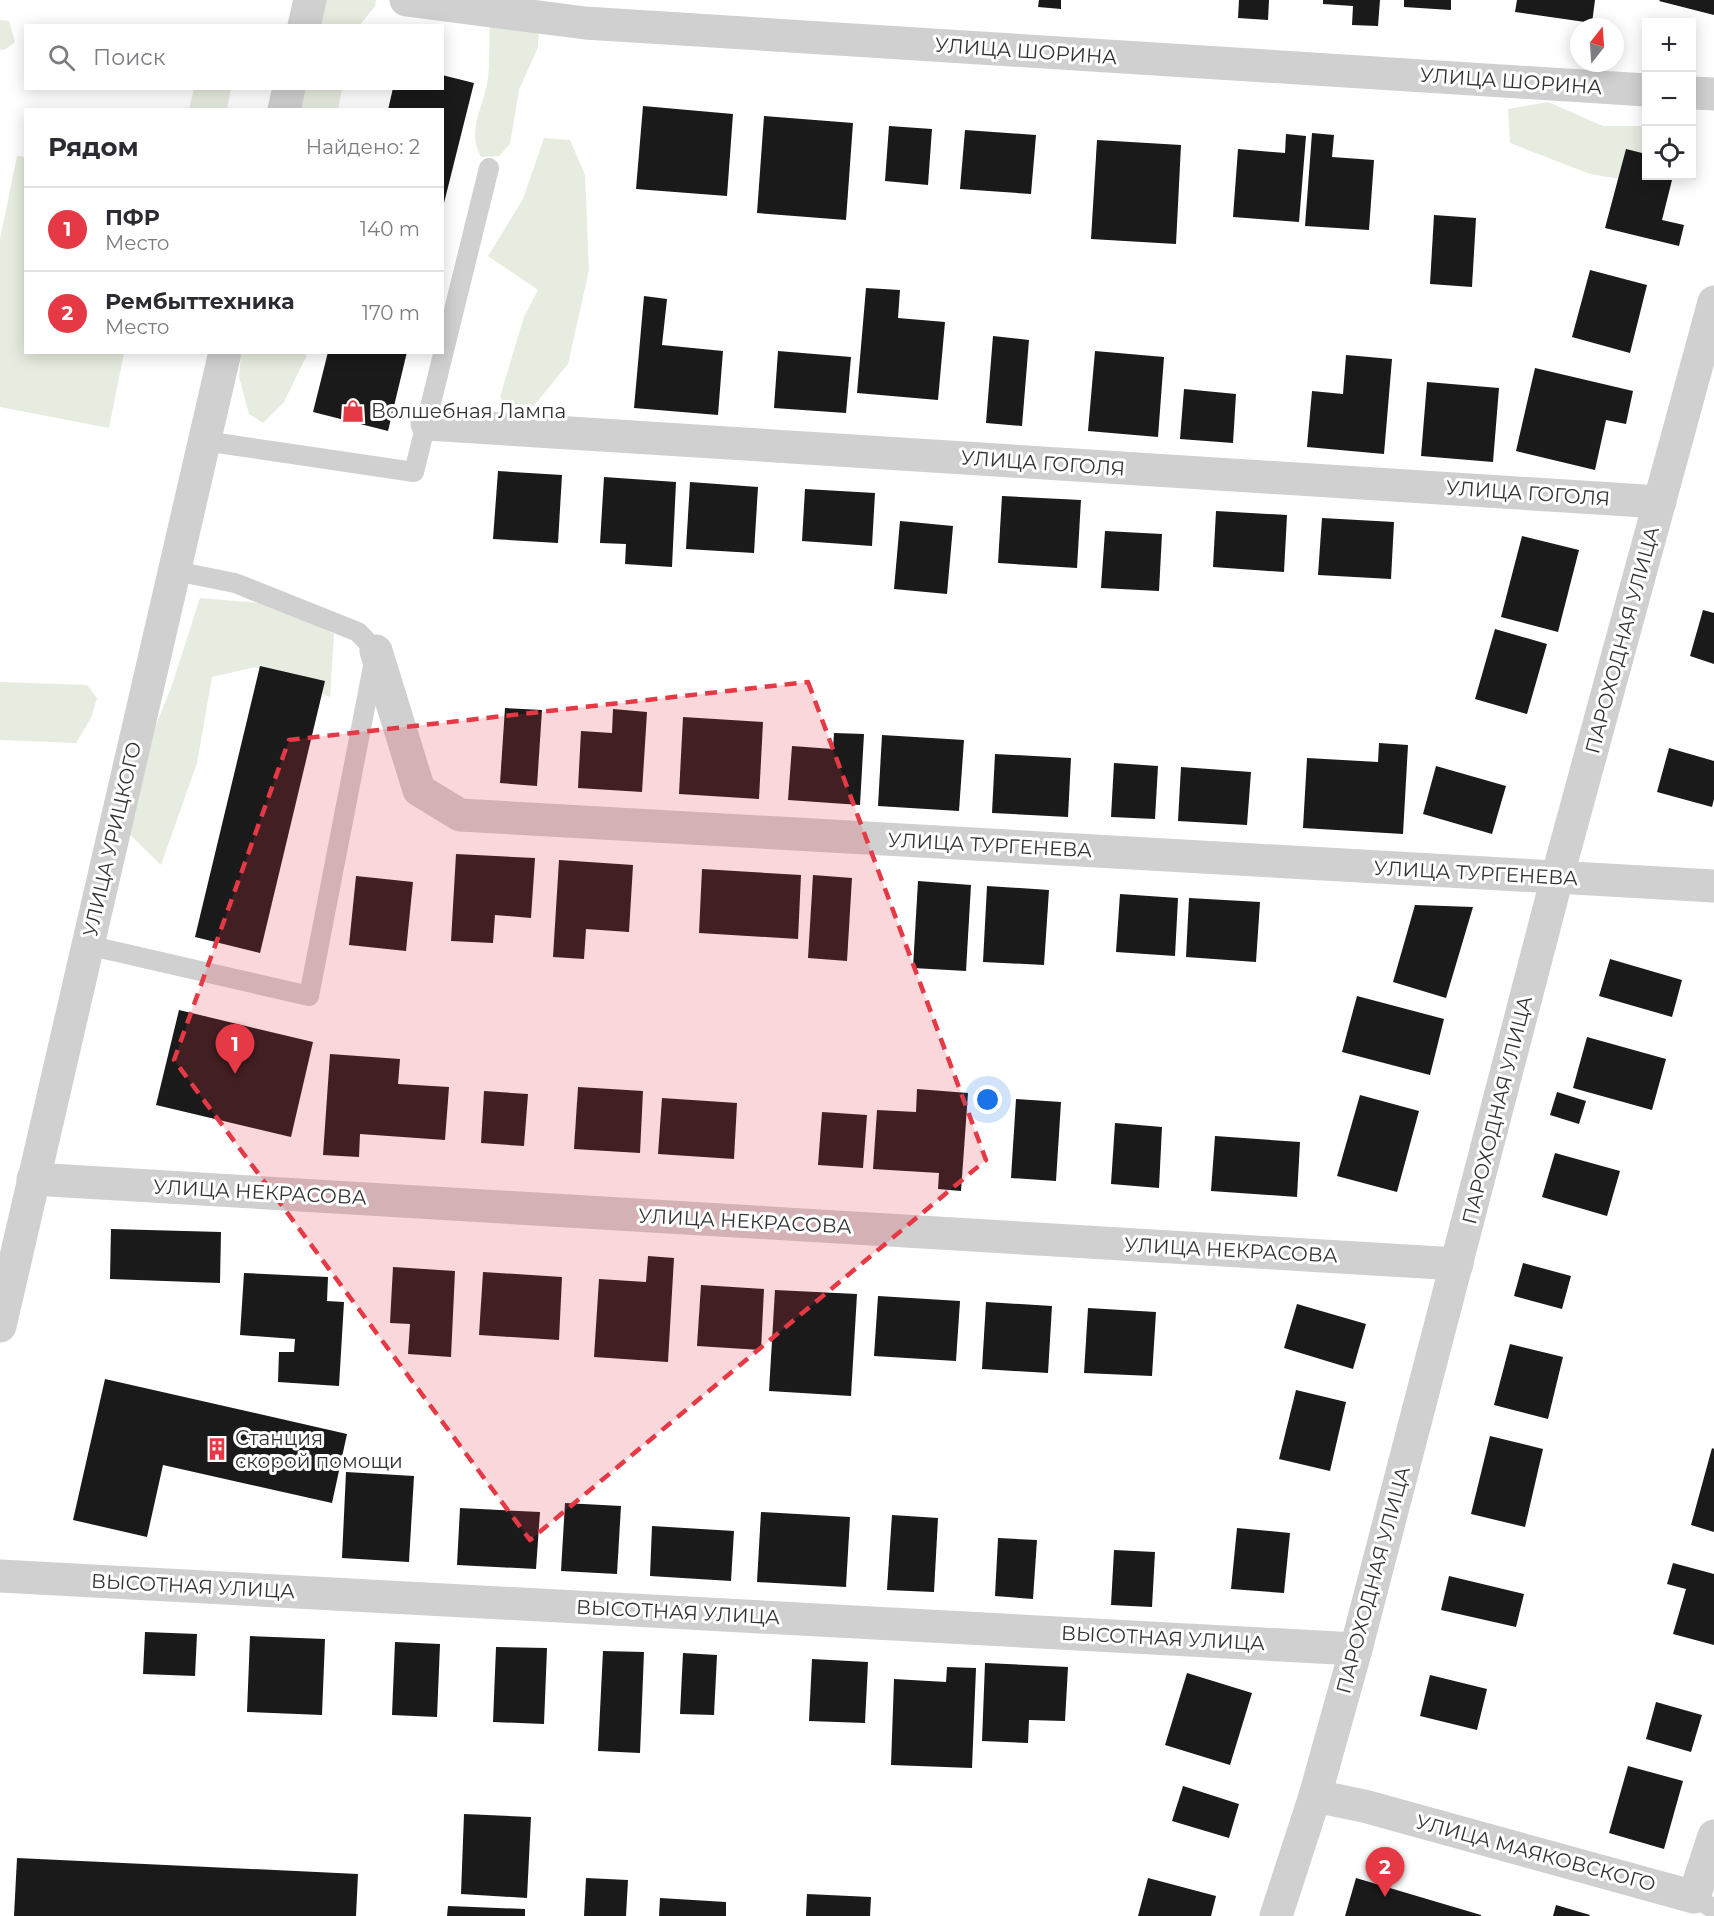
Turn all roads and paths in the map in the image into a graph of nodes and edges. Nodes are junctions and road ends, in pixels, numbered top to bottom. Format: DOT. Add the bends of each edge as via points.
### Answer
graph roads {
  1 [pos="310,0"];
  2 [pos="406,0"];
  3 [pos="304,24"];
  4 [pos="289,90"];
  5 [pos="1642,90"];
  6 [pos="1696,93"];
  7 [pos="1714,94"];
  8 [pos="284,108"];
  9 [pos="489,168"];
  10 [pos="1714,302"];
  11 [pos="225,354"];
  12 [pos="444,354"];
  13 [pos="444,354"];
  14 [pos="427,424"];
  15 [pos="204,441"];
  16 [pos="1660,502"];
  17 [pos="176,571"];
  18 [pos="376,651"];
  19 [pos="1557,878"];
  20 [pos="1714,886"];
  21 [pos="87,945"];
  22 [pos="33,1179"];
  23 [pos="1457,1264"];
  24 [pos="0,1326"];
  25 [pos="0,1576"];
  26 [pos="1356,1649"];
  27 [pos="1315,1796"];
  28 [pos="1714,1836"];
  29 [pos="1704,1903"];
  30 [pos="1275,1916"];
  1 -- 3 [label="street"];
  2 -- 5 [label="street, УЛИЦА ШОРИНА" via="585,23"];
  4 -- 8 [label="street"];
  6 -- 7 [label="street"];
  9 -- 12 [label="lane"];
  10 -- 16 [label="street, ПАРОХОДНАЯ УЛИЦА"];
  11 -- 15 [label="street, УЛИЦА УРИЦКОГО"];
  13 -- 14 [label="lane"];
  14 -- 15 [label="lane" via="414,472"];
  14 -- 16 [label="street, УЛИЦА ГОГОЛЯ"];
  15 -- 17 [label="street, УЛИЦА УРИЦКОГО"];
  16 -- 19 [label="street, ПАРОХОДНАЯ УЛИЦА"];
  17 -- 18 [label="lane" via="235,583 358,632"];
  17 -- 21 [label="street, УЛИЦА УРИЦКОГО"];
  18 -- 19 [label="street, УЛИЦА ТУРГЕНЕВА" via="419,790 460,815"];
  18 -- 21 [label="lane" via="309,996"];
  19 -- 20 [label="street, УЛИЦА ТУРГЕНЕВА"];
  19 -- 23 [label="street, ПАРОХОДНАЯ УЛИЦА"];
  21 -- 22 [label="street, УЛИЦА УРИЦКОГО"];
  22 -- 23 [label="street, УЛИЦА НЕКРАСОВА"];
  22 -- 24 [label="street, УЛИЦА УРИЦКОГО"];
  23 -- 26 [label="street, ПАРОХОДНАЯ УЛИЦА"];
  25 -- 26 [label="street, ВЫСОТНАЯ УЛИЦА"];
  26 -- 27 [label="street, ПАРОХОДНАЯ УЛИЦА"];
  27 -- 29 [label="street, УЛИЦА МАЯКОВСКОГО" via="1364,1806"];
  27 -- 30 [label="street, ПАРОХОДНАЯ УЛИЦА"];
  28 -- 29 [label="street, УЛИЦА МАЯКОВСКОГО"];
}
